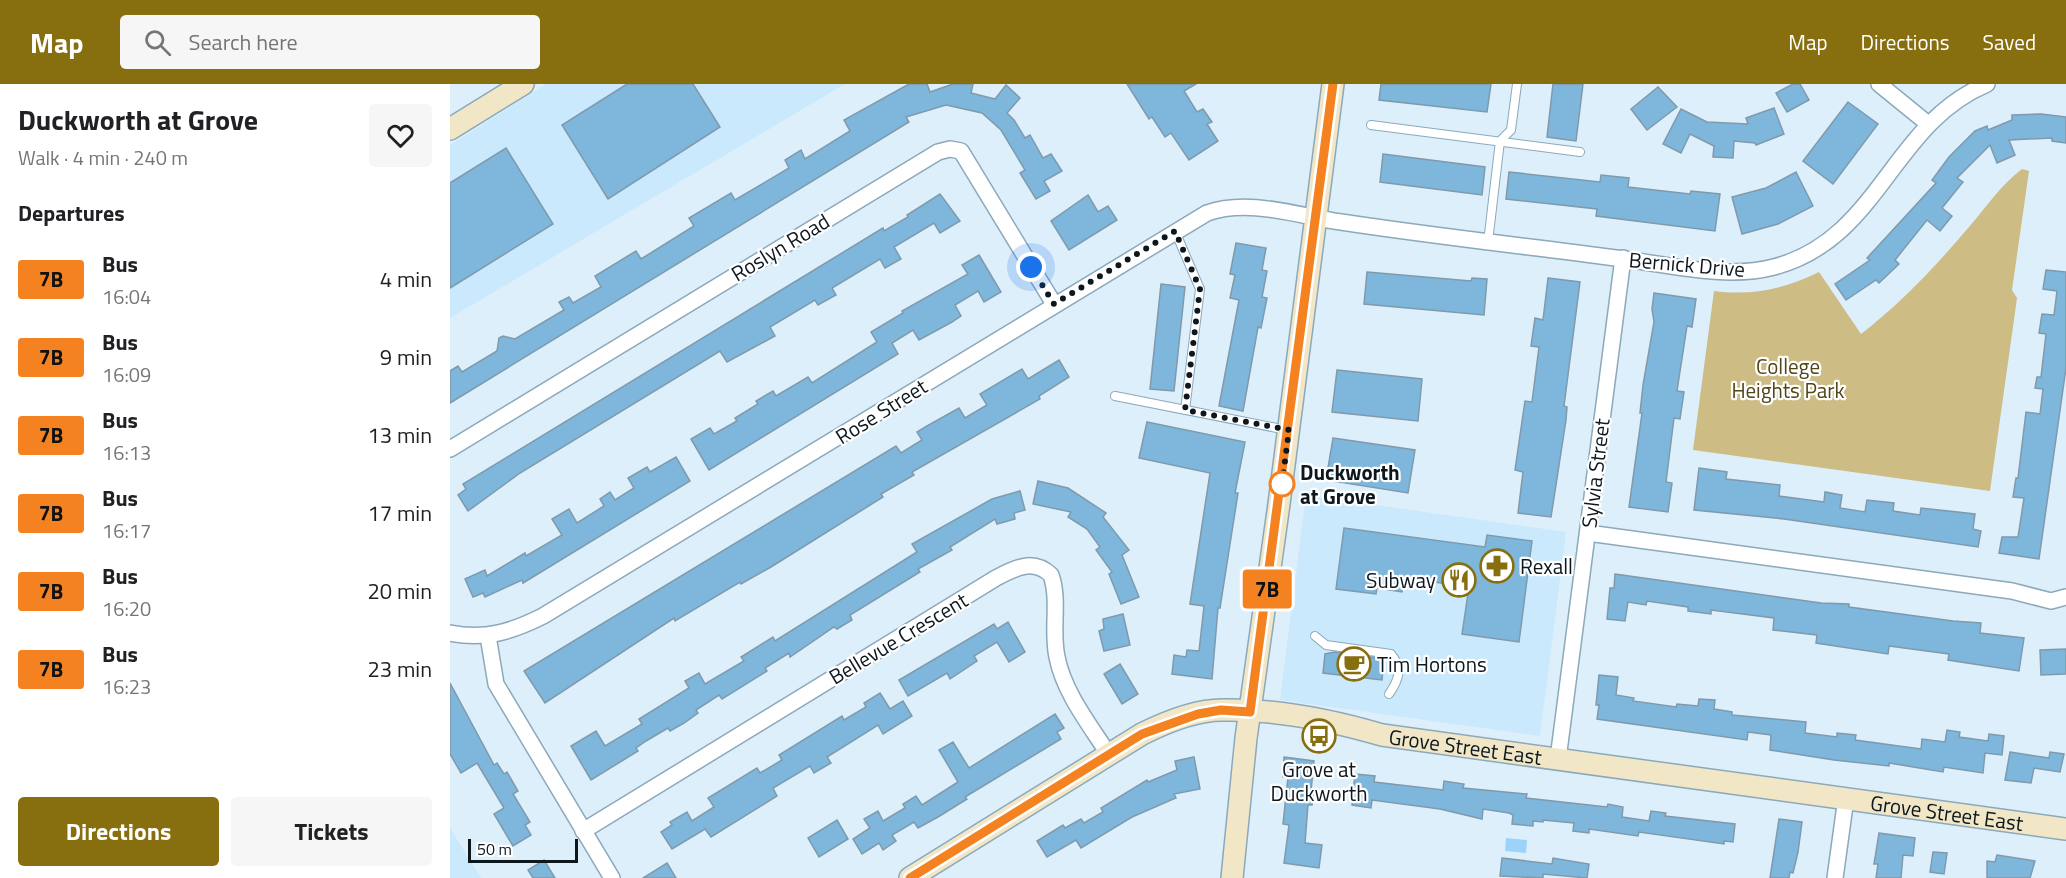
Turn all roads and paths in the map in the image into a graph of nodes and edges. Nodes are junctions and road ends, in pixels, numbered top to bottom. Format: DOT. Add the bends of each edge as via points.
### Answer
graph roads {
  1 [pos="523,84"];
  2 [pos="1333,84"];
  3 [pos="1517,84"];
  4 [pos="1879,84"];
  5 [pos="1987,84"];
  6 [pos="1927,123"];
  7 [pos="1371,125"];
  8 [pos="450,129"];
  9 [pos="1500,141"];
  10 [pos="1580,152"];
  11 [pos="1316,218"];
  12 [pos="1175,231"];
  13 [pos="1488,242"];
  14 [pos="1623,258"];
  15 [pos="1054,304"];
  16 [pos="1115,396"];
  17 [pos="1185,410"];
  18 [pos="1289,430"];
  19 [pos="450,448"];
  20 [pos="1588,533"];
  21 [pos="2066,597"];
  22 [pos="450,633"];
  23 [pos="488,636"];
  24 [pos="1315,636"];
  25 [pos="1389,694"];
  26 [pos="1250,712"];
  27 [pos="1109,755"];
  28 [pos="1558,759"];
  29 [pos="1846,798"];
  30 [pos="2066,829"];
  31 [pos="583,831"];
  32 [pos="612,878"];
  33 [pos="910,878"];
  34 [pos="1232,878"];
  35 [pos="1835,878"];
  1 -- 8 [label="street"];
  2 -- 11 [label="street"];
  3 -- 9 [label="lane" via="1511,130"];
  4 -- 6 [label="street"];
  5 -- 6 [label="street, Bernick Drive" via="1966,92"];
  6 -- 14 [label="street, Bernick Drive" via="1856,217 1806,255 1773,267 1735,271"];
  7 -- 9 [label="lane"];
  9 -- 10 [label="lane"];
  9 -- 13 [label="lane"];
  11 -- 12 [label="street, Rose Street" via="1233,207 1207,213"];
  11 -- 13 [label="street, Bernick Drive"];
  11 -- 18 [label="street"];
  12 -- 15 [label="street, Rose Street"];
  12 -- 17 [label="lane" via="1200,289"];
  13 -- 14 [label="street, Bernick Drive"];
  14 -- 20 [label="street, Sylvia Street"];
  15 -- 19 [label="street, Roslyn Road" via="961,151 950,149 938,152"];
  15 -- 23 [label="street, Rose Street" via="543,616 508,632"];
  16 -- 17 [label="lane"];
  17 -- 18 [label="lane"];
  18 -- 26 [label="street"];
  20 -- 21 [label="street" via="2012,591 2050,601"];
  20 -- 28 [label="street, Sylvia Street"];
  22 -- 23 [label="street, Rose Street"];
  23 -- 31 [label="street" via="496,684"];
  24 -- 25 [label="lane" via="1326,645 1390,654 1399,669"];
  26 -- 27 [label="street, Grove Street East" via="1221,710 1176,719"];
  26 -- 28 [label="street, Grove Street East"];
  26 -- 34 [label="street"];
  27 -- 31 [label="street, Bellevue Crescent" via="1062,674 1054,639 1051,575 1034,565 1022,566 996,578"];
  27 -- 33 [label="street, Grove Street East"];
  28 -- 29 [label="street, Grove Street East"];
  29 -- 30 [label="street, Grove Street East"];
  29 -- 35 [label="street"];
  31 -- 32 [label="street"];
}
